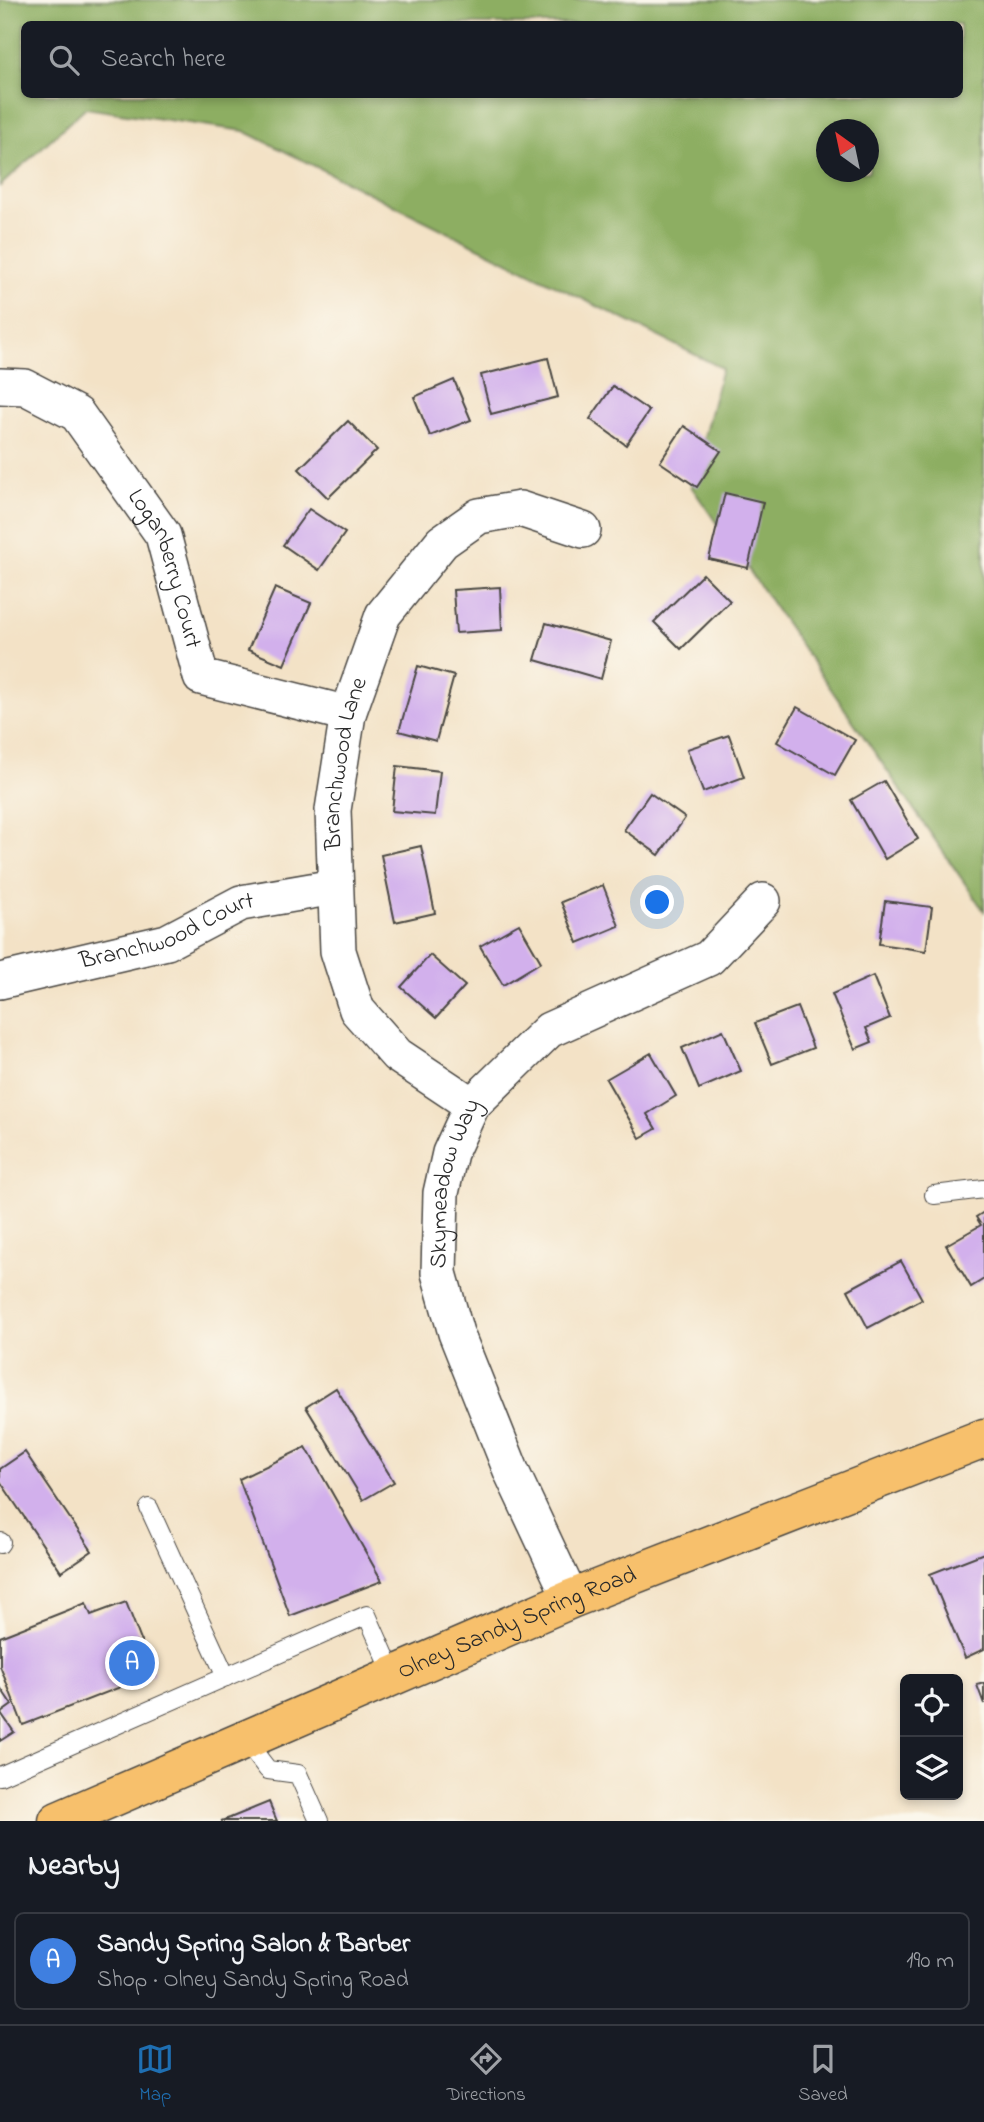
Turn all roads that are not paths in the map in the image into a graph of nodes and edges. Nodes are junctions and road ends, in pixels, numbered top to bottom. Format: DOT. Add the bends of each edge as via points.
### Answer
graph roads {
  1 [pos="0,386"];
  2 [pos="583,530"];
  3 [pos="348,714"];
  4 [pos="334,887"];
  5 [pos="763,901"];
  6 [pos="0,981"];
  7 [pos="472,1105"];
  8 [pos="984,1189"];
  9 [pos="934,1195"];
  10 [pos="984,1438"];
  11 [pos="149,1508"];
  12 [pos="571,1599"];
  13 [pos="394,1676"];
  14 [pos="226,1677"];
  15 [pos="246,1740"];
  16 [pos="0,1776"];
  17 [pos="58,1821"];
  18 [pos="319,1821"];
  1 -- 3 [label="street, Loganberry Court" via="25,387 77,414 163,535 201,677"];
  2 -- 3 [label="street, Branchwood Lane" via="520,509 479,516 442,542 383,615"];
  3 -- 4 [label="street, Branchwood Lane" via="333,810"];
  4 -- 6 [label="street, Branchwood Court" via="242,903 167,942"];
  4 -- 7 [label="street, Branchwood Lane" via="338,951 357,1010 397,1055"];
  5 -- 7 [label="street, Skymeadow Way" via="709,958 549,1030"];
  7 -- 12 [label="street, Skymeadow Way" via="450,1153 441,1193 439,1273 461,1346 512,1473"];
  8 -- 9 [label="lane"];
  10 -- 12 [label="main road, Olney Sandy Spring Road"];
  11 -- 14 [label="lane"];
  12 -- 13 [label="main road, Olney Sandy Spring Road"];
  13 -- 14 [label="lane" via="367,1615"];
  13 -- 15 [label="main road, Olney Sandy Spring Road"];
  14 -- 16 [label="lane"];
  15 -- 17 [label="main road, Olney Sandy Spring Road"];
  15 -- 18 [label="lane" via="268,1770 298,1774"];
}
